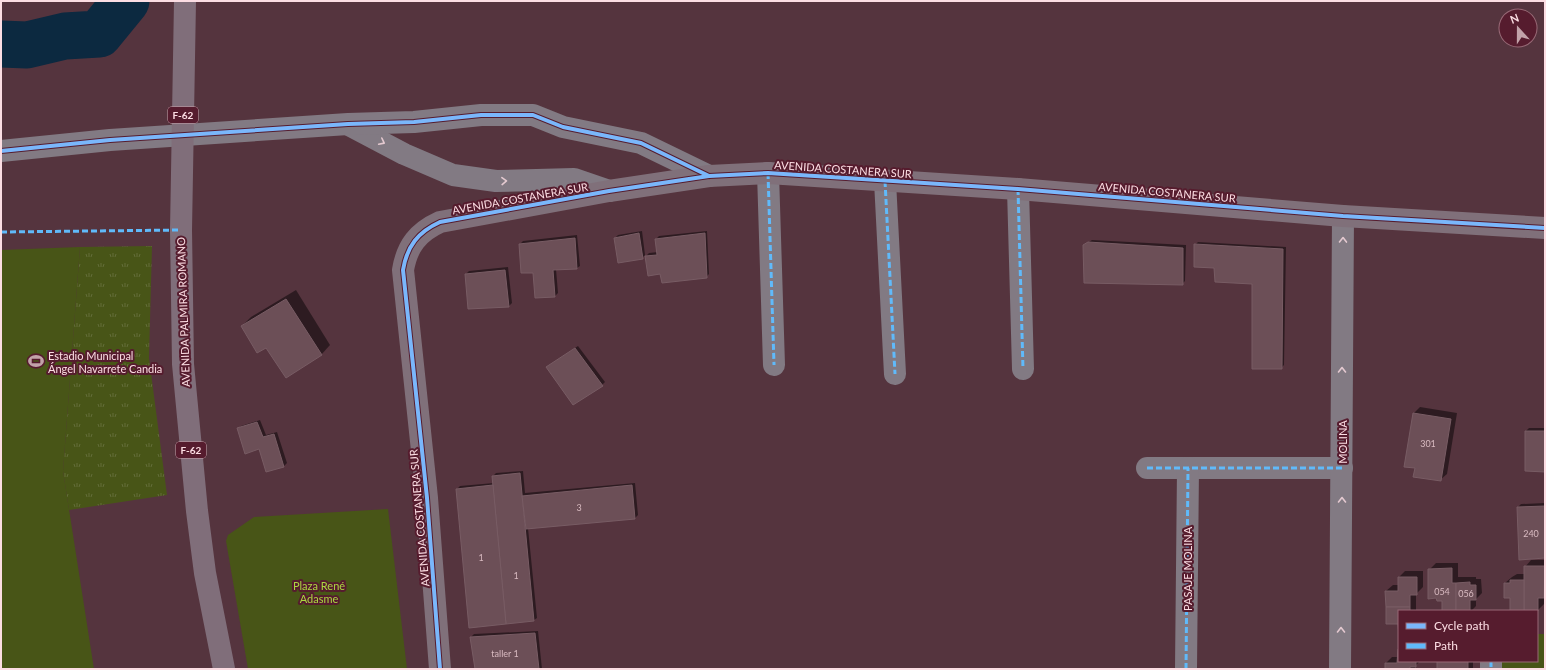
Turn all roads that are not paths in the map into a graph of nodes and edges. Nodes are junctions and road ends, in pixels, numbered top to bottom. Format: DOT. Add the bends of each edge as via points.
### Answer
graph roads {
  1 [pos="185,1"];
  2 [pos="348,124"];
  3 [pos="1,151"];
  4 [pos="768,173"];
  5 [pos="709,176"];
  6 [pos="884,181"];
  7 [pos="1018,189"];
  8 [pos="609,191"];
  9 [pos="1343,216"];
  10 [pos="1545,228"];
  11 [pos="774,365"];
  12 [pos="1023,369"];
  13 [pos="895,374"];
  14 [pos="1147,468"];
  15 [pos="1188,468"];
  16 [pos="1342,468"];
  17 [pos="224,669"];
  18 [pos="440,669"];
  19 [pos="1186,669"];
  20 [pos="1340,669"];
  1 -- 17 [label="main road, AVENIDA PALMIRA ROMANO / F-62, bridge" via="181,230 183,364 205,573"];
  2 -- 3 [label="street" via="110,140"];
  2 -- 5 [label="street" via="414,122 481,115 533,115 563,127 642,143"];
  2 -- 8 [label="street, one-way" via="404,154 453,175 496,181 574,179"];
  4 -- 5 [label="street, AVENIDA COSTANERA SUR"];
  4 -- 6 [label="street, AVENIDA COSTANERA SUR"];
  4 -- 11 [label="street"];
  5 -- 8 [label="street, AVENIDA COSTANERA SUR"];
  6 -- 7 [label="street, AVENIDA COSTANERA SUR"];
  6 -- 13 [label="street"];
  7 -- 9 [label="street, AVENIDA COSTANERA SUR"];
  7 -- 12 [label="street"];
  8 -- 18 [label="street, AVENIDA COSTANERA SUR" via="440,222 418,235 405,258 403,270 428,498"];
  9 -- 10 [label="street, AVENIDA COSTANERA SUR"];
  16 -- 9 [label="street, MOLINA, one-way"];
  14 -- 15 [label="street"];
  15 -- 16 [label="street"];
  15 -- 19 [label="street, PASAJE MOLINA"];
  20 -- 16 [label="street, MOLINA, one-way"];
}
